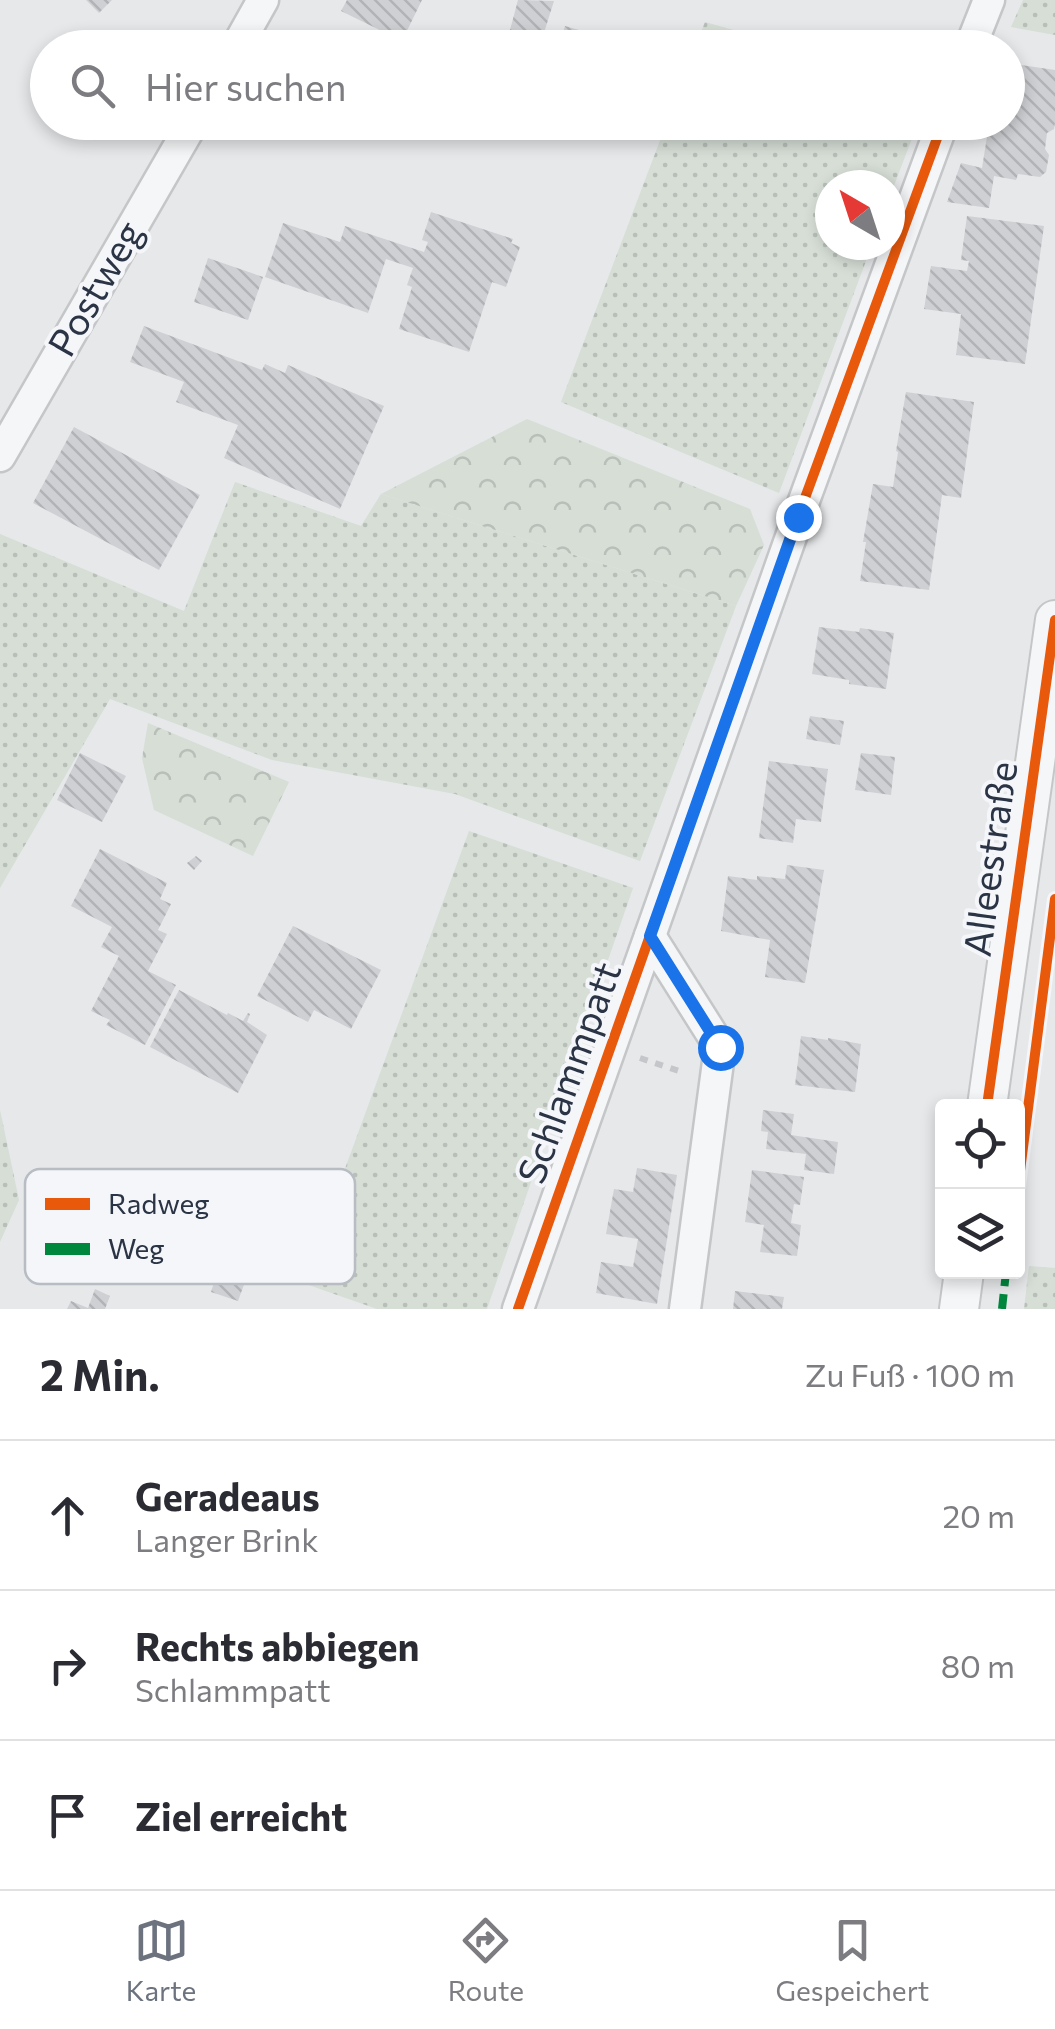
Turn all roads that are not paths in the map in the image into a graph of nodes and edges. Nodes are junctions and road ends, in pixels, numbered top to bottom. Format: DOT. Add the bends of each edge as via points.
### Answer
graph roads {
  1 [pos="263,0"];
  2 [pos="989,0"];
  3 [pos="246,30"];
  4 [pos="977,30"];
  5 [pos="182,140"];
  6 [pos="936,140"];
  7 [pos="0,456"];
  8 [pos="1055,620"];
  9 [pos="650,936"];
  10 [pos="988,1099"];
  11 [pos="963,1279"];
  12 [pos="518,1309"];
  13 [pos="685,1309"];
  14 [pos="958,1309"];
  1 -- 3 [label="street"];
  2 -- 4 [label="street"];
  5 -- 7 [label="street, Postweg"];
  6 -- 9 [label="street, Schlammpatt"];
  8 -- 10 [label="street, Alleestraße"];
  9 -- 12 [label="street, Schlammpatt"];
  9 -- 13 [label="street" via="720,1047"];
  11 -- 14 [label="street"];
}
